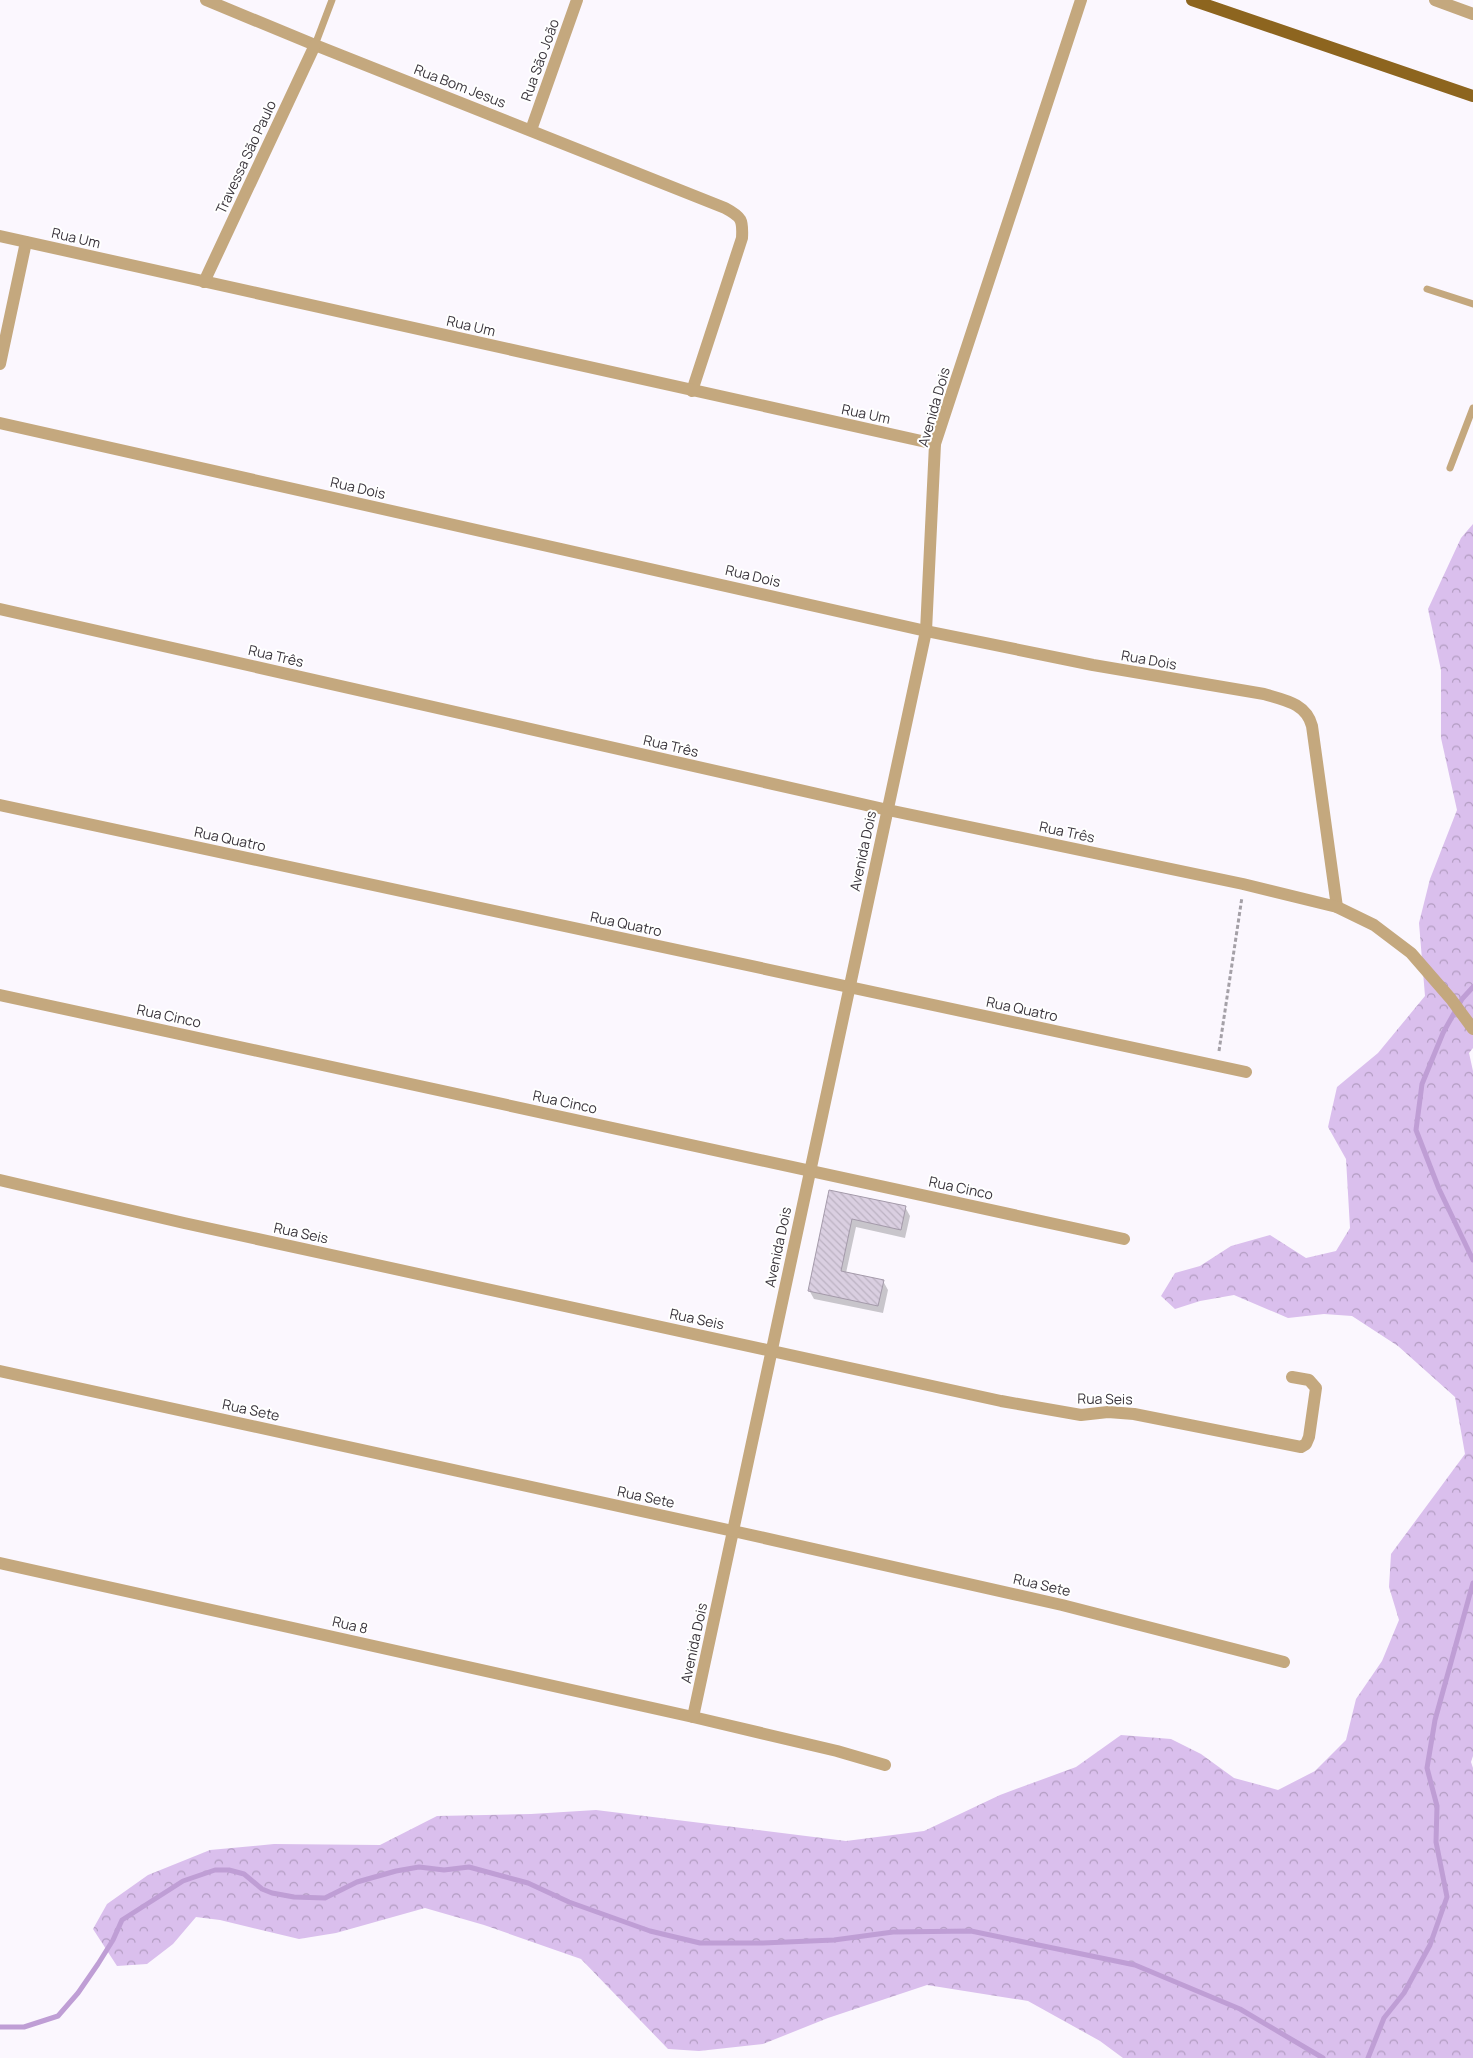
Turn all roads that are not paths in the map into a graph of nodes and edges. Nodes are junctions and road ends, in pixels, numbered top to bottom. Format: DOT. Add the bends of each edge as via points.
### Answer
graph roads {
  1 [pos="206,0"];
  2 [pos="332,0"];
  3 [pos="577,0"];
  4 [pos="1081,0"];
  5 [pos="1192,0"];
  6 [pos="1435,0"];
  7 [pos="1473,14"];
  8 [pos="315,46"];
  9 [pos="1473,96"];
  10 [pos="531,130"];
  11 [pos="0,236"];
  12 [pos="26,242"];
  13 [pos="204,282"];
  14 [pos="1427,290"];
  15 [pos="1473,304"];
  16 [pos="0,364"];
  17 [pos="692,391"];
  18 [pos="1473,408"];
  19 [pos="0,423"];
  20 [pos="935,444"];
  21 [pos="1450,468"];
  22 [pos="0,609"];
  23 [pos="926,631"];
  24 [pos="0,805"];
  25 [pos="888,810"];
  26 [pos="1337,907"];
  27 [pos="850,987"];
  28 [pos="0,995"];
  29 [pos="1473,1029"];
  30 [pos="1246,1072"];
  31 [pos="810,1171"];
  32 [pos="0,1180"];
  33 [pos="1124,1239"];
  34 [pos="772,1350"];
  35 [pos="0,1371"];
  36 [pos="1292,1377"];
  37 [pos="733,1531"];
  38 [pos="0,1563"];
  39 [pos="1284,1662"];
  40 [pos="693,1717"];
  41 [pos="885,1766"];
  1 -- 8 [label="street, Rua Bom Jesus"];
  2 -- 8 [label="lane"];
  3 -- 10 [label="street, Rua São João"];
  4 -- 20 [label="street, Avenida Dois"];
  5 -- 9 [label="main road"];
  6 -- 7 [label="street"];
  8 -- 10 [label="street, Rua Bom Jesus"];
  8 -- 13 [label="street, Travessa São Paulo"];
  10 -- 17 [label="street, Rua Bom Jesus" via="704,200 737,215 743,222 742,238"];
  11 -- 12 [label="street, Rua Um"];
  12 -- 13 [label="street, Rua Um"];
  12 -- 16 [label="street"];
  13 -- 17 [label="street, Rua Um"];
  14 -- 15 [label="lane"];
  17 -- 20 [label="street, Rua Um"];
  18 -- 21 [label="lane"];
  19 -- 23 [label="street, Rua Dois"];
  20 -- 23 [label="street, Avenida Dois"];
  22 -- 25 [label="street, Rua Três"];
  23 -- 25 [label="street, Avenida Dois"];
  23 -- 26 [label="street, Rua Dois" via="1093,665 1264,694 1305,710 1312,726"];
  24 -- 27 [label="street, Rua Quatro"];
  25 -- 26 [label="street, Rua Três" via="1244,884"];
  25 -- 27 [label="street, Avenida Dois"];
  26 -- 29 [label="street, Rua Três" via="1374,925 1411,953 1451,998"];
  27 -- 30 [label="street, Rua Quatro"];
  27 -- 31 [label="street, Avenida Dois"];
  28 -- 31 [label="street, Rua Cinco"];
  31 -- 33 [label="street, Rua Cinco"];
  31 -- 34 [label="street, Avenida Dois"];
  32 -- 34 [label="street, Rua Seis"];
  34 -- 36 [label="street, Rua Seis" via="1065,1413 1134,1414 1301,1448 1309,1437 1316,1388 1309,1380"];
  34 -- 37 [label="street, Avenida Dois"];
  35 -- 37 [label="street, Rua Sete"];
  37 -- 39 [label="street, Rua Sete" via="1062,1605"];
  37 -- 40 [label="street, Avenida Dois"];
  38 -- 40 [label="street, Rua 8"];
  40 -- 41 [label="street, Rua 8" via="846,1753"];
}
